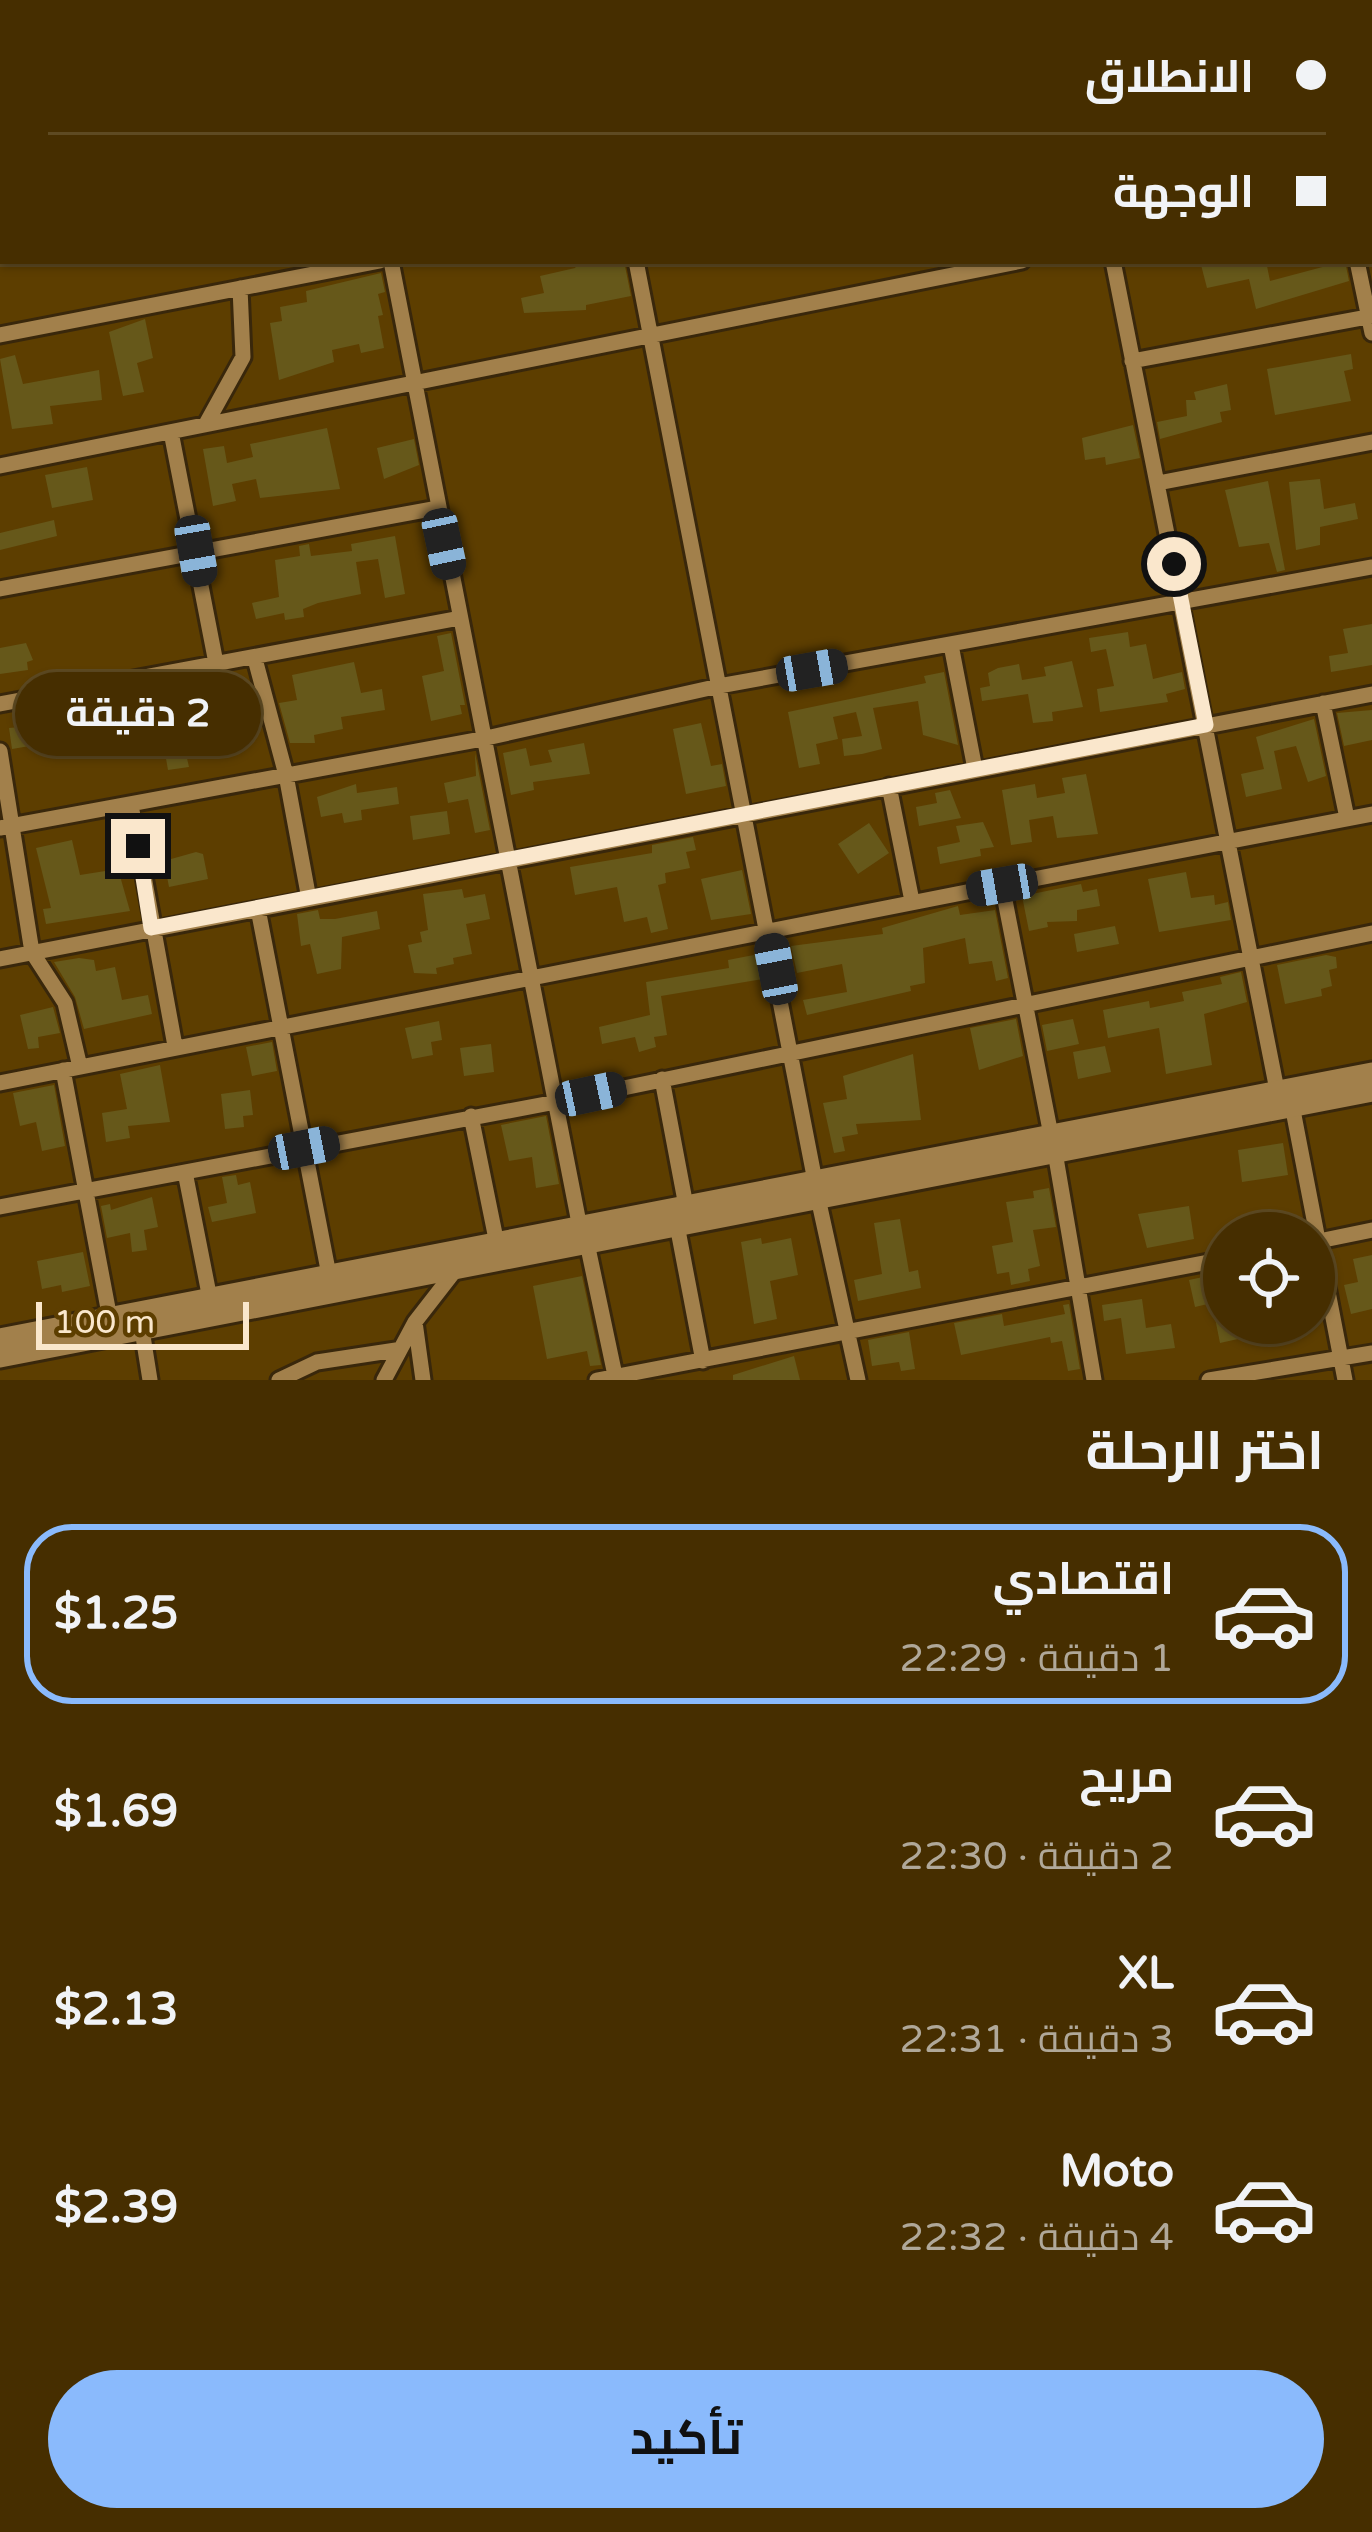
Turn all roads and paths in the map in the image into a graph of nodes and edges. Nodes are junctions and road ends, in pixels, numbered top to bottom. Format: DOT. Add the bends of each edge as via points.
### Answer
graph roads {
  1 [pos="364,264"];
  2 [pos="392,264"];
  3 [pos="637,264"];
  4 [pos="1007,264"];
  5 [pos="1114,264"];
  6 [pos="1359,264"];
  7 [pos="240,288"];
  8 [pos="1371,322"];
  9 [pos="0,335"];
  10 [pos="651,335"];
  11 [pos="1132,361"];
  12 [pos="415,383"];
  13 [pos="206,424"];
  14 [pos="171,431"];
  15 [pos="1372,442"];
  16 [pos="0,466"];
  17 [pos="1158,483"];
  18 [pos="437,508"];
  19 [pos="196,551"];
  20 [pos="1372,567"];
  21 [pos="0,589"];
  22 [pos="1182,604"];
  23 [pos="460,619"];
  24 [pos="951,645"];
  25 [pos="255,658"];
  26 [pos="216,663"];
  27 [pos="719,686"];
  28 [pos="1372,694"];
  29 [pos="1323,703"];
  30 [pos="0,704"];
  31 [pos="1206,725"];
  32 [pos="482,739"];
  33 [pos="0,751"];
  34 [pos="975,769"];
  35 [pos="286,776"];
  36 [pos="889,786"];
  37 [pos="131,805"];
  38 [pos="744,813"];
  39 [pos="1372,814"];
  40 [pos="1347,818"];
  41 [pos="8,826"];
  42 [pos="1227,842"];
  43 [pos="508,860"];
  44 [pos="1002,885"];
  45 [pos="309,899"];
  46 [pos="912,901"];
  47 [pos="258,909"];
  48 [pos="768,927"];
  49 [pos="151,928"];
  50 [pos="1372,933"];
  51 [pos="32,952"];
  52 [pos="1250,956"];
  53 [pos="0,958"];
  54 [pos="530,980"];
  55 [pos="1025,1002"];
  56 [pos="281,1026"];
  57 [pos="175,1046"];
  58 [pos="791,1054"];
  59 [pos="80,1066"];
  60 [pos="63,1070"];
  61 [pos="1372,1073"];
  62 [pos="662,1079"];
  63 [pos="0,1083"];
  64 [pos="1372,1091"];
  65 [pos="1285,1098"];
  66 [pos="556,1102"];
  67 [pos="471,1116"];
  68 [pos="1053,1144"];
  69 [pos="304,1148"];
  70 [pos="185,1172"];
  71 [pos="816,1190"];
  72 [pos="87,1191"];
  73 [pos="0,1207"];
  74 [pos="1309,1212"];
  75 [pos="681,1215"];
  76 [pos="1372,1229"];
  77 [pos="583,1235"];
  78 [pos="1335,1237"];
  79 [pos="497,1244"];
  80 [pos="1203,1263"];
  81 [pos="457,1268"];
  82 [pos="328,1275"];
  83 [pos="1078,1286"];
  84 [pos="210,1299"];
  85 [pos="110,1319"];
  86 [pos="415,1322"];
  87 [pos="142,1330"];
  88 [pos="846,1335"];
  89 [pos="0,1339"];
  90 [pos="1335,1344"];
  91 [pos="396,1350"];
  92 [pos="1372,1353"];
  93 [pos="0,1357"];
  94 [pos="1338,1359"];
  95 [pos="703,1361"];
  96 [pos="616,1379"];
  97 [pos="150,1380"];
  98 [pos="279,1380"];
  99 [pos="384,1380"];
  100 [pos="423,1380"];
  101 [pos="597,1380"];
  102 [pos="858,1380"];
  103 [pos="1094,1380"];
  104 [pos="1209,1380"];
  105 [pos="1346,1380"];
  1 -- 7 [label="street"];
  2 -- 12 [label="street"];
  3 -- 10 [label="street"];
  4 -- 10 [label="street"];
  5 -- 11 [label="street"];
  6 -- 8 [label="street"];
  7 -- 9 [label="street"];
  7 -- 13 [label="street" via="243,357"];
  8 -- 11 [label="street"];
  10 -- 12 [label="street"];
  10 -- 27 [label="street"];
  11 -- 17 [label="street"];
  12 -- 13 [label="street"];
  12 -- 18 [label="street"];
  13 -- 14 [label="street"];
  14 -- 16 [label="street"];
  14 -- 19 [label="street"];
  15 -- 17 [label="street"];
  17 -- 22 [label="street"];
  18 -- 19 [label="street"];
  18 -- 23 [label="street"];
  19 -- 21 [label="street"];
  19 -- 26 [label="street"];
  20 -- 22 [label="street"];
  22 -- 24 [label="street"];
  22 -- 31 [label="street"];
  23 -- 25 [label="street"];
  23 -- 32 [label="street"];
  24 -- 27 [label="street"];
  24 -- 34 [label="street"];
  25 -- 26 [label="street"];
  25 -- 35 [label="street"];
  26 -- 30 [label="street"];
  27 -- 32 [label="street"];
  27 -- 38 [label="street"];
  28 -- 29 [label="street"];
  29 -- 31 [label="street"];
  29 -- 40 [label="street"];
  31 -- 34 [label="street"];
  31 -- 42 [label="street"];
  32 -- 35 [label="street"];
  32 -- 43 [label="street"];
  33 -- 41 [label="street"];
  34 -- 36 [label="street"];
  35 -- 37 [label="street"];
  35 -- 45 [label="street"];
  36 -- 38 [label="street"];
  36 -- 46 [label="street"];
  37 -- 41 [label="street"];
  37 -- 49 [label="street"];
  38 -- 43 [label="street"];
  38 -- 48 [label="street"];
  39 -- 40 [label="street"];
  40 -- 42 [label="street"];
  41 -- 51 [label="street"];
  42 -- 44 [label="street"];
  42 -- 52 [label="street"];
  43 -- 45 [label="street"];
  43 -- 54 [label="street"];
  44 -- 46 [label="street"];
  44 -- 55 [label="street"];
  45 -- 47 [label="street"];
  46 -- 48 [label="street"];
  47 -- 49 [label="street"];
  47 -- 56 [label="street"];
  48 -- 54 [label="street"];
  48 -- 58 [label="street"];
  49 -- 51 [label="street"];
  49 -- 57 [label="street"];
  50 -- 52 [label="street"];
  51 -- 53 [label="street"];
  51 -- 59 [label="street" via="65,1003"];
  52 -- 55 [label="street"];
  52 -- 65 [label="street"];
  54 -- 56 [label="street"];
  54 -- 66 [label="street"];
  55 -- 58 [label="street"];
  55 -- 68 [label="street"];
  56 -- 57 [label="street"];
  56 -- 69 [label="street"];
  57 -- 59 [label="street"];
  58 -- 62 [label="street"];
  58 -- 71 [label="street"];
  59 -- 60 [label="street"];
  60 -- 63 [label="street"];
  60 -- 72 [label="street"];
  61 -- 65 [label="street"];
  62 -- 66 [label="street"];
  62 -- 75 [label="street"];
  64 -- 65 [label="street"];
  65 -- 68 [label="street"];
  65 -- 74 [label="street"];
  66 -- 67 [label="street"];
  66 -- 77 [label="street"];
  67 -- 69 [label="street"];
  67 -- 79 [label="street"];
  68 -- 71 [label="street"];
  68 -- 83 [label="street"];
  69 -- 70 [label="street"];
  69 -- 82 [label="street"];
  70 -- 72 [label="street"];
  70 -- 84 [label="street"];
  71 -- 75 [label="street"];
  71 -- 88 [label="street"];
  72 -- 73 [label="street"];
  72 -- 85 [label="street"];
  75 -- 77 [label="street"];
  75 -- 95 [label="street"];
  76 -- 78 [label="street"];
  77 -- 79 [label="street"];
  77 -- 81 [label="street"];
  77 -- 96 [label="street"];
  79 -- 82 [label="street"];
  80 -- 83 [label="street"];
  81 -- 86 [label="street"];
  81 -- 87 [label="street"];
  82 -- 84 [label="street"];
  83 -- 88 [label="street"];
  83 -- 103 [label="street"];
  84 -- 85 [label="street"];
  85 -- 89 [label="street"];
  86 -- 91 [label="street"];
  86 -- 100 [label="street"];
  87 -- 93 [label="street"];
  87 -- 97 [label="street"];
  88 -- 95 [label="street"];
  88 -- 102 [label="street"];
  90 -- 94 [label="street"];
  91 -- 98 [label="street" via="317,1362"];
  91 -- 99 [label="street"];
  92 -- 94 [label="street"];
  94 -- 104 [label="street"];
  94 -- 105 [label="street"];
  95 -- 96 [label="street"];
  96 -- 101 [label="street"];
}
